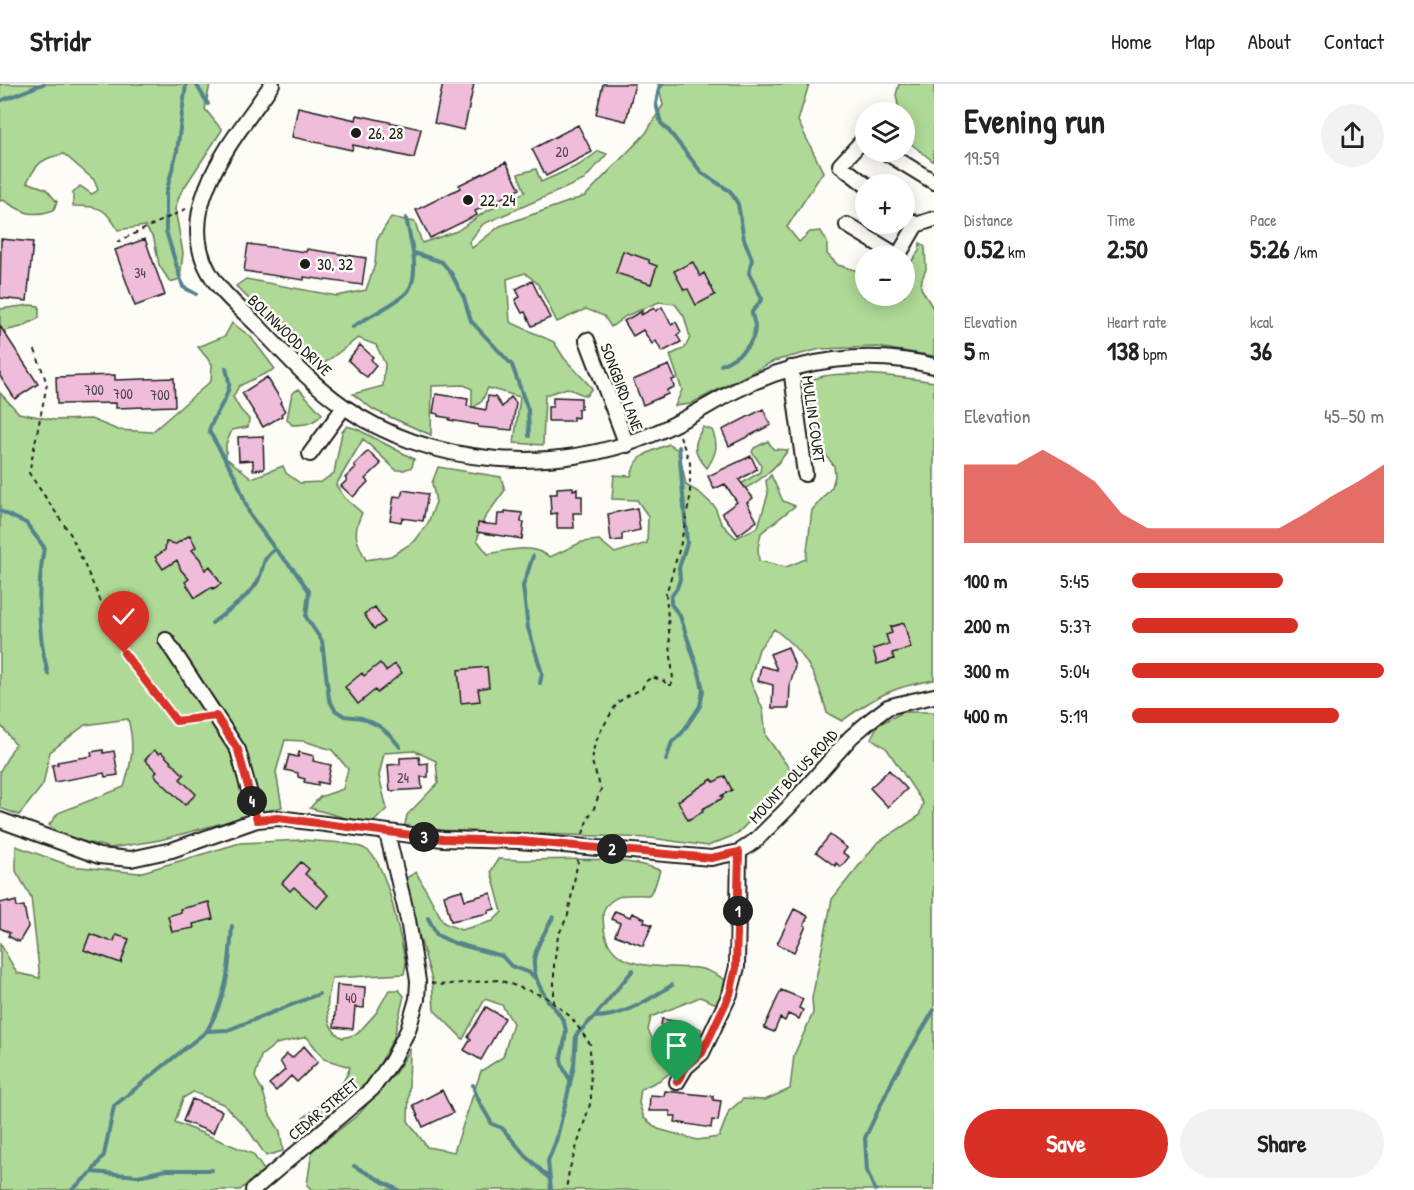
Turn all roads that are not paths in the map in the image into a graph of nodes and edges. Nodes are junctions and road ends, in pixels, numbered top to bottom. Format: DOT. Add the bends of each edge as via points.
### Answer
graph roads {
  1 [pos="273,84"];
  2 [pos="855,148"];
  3 [pos="901,162"];
  4 [pos="855,177"];
  5 [pos="934,182"];
  6 [pos="934,219"];
  7 [pos="847,225"];
  8 [pos="916,225"];
  9 [pos="587,340"];
  10 [pos="934,366"];
  11 [pos="790,368"];
  12 [pos="344,407"];
  13 [pos="627,445"];
  14 [pos="309,454"];
  15 [pos="805,474"];
  16 [pos="166,640"];
  17 [pos="934,696"];
  18 [pos="0,820"];
  19 [pos="257,820"];
  20 [pos="387,833"];
  21 [pos="739,852"];
  22 [pos="677,1082"];
  23 [pos="253,1190"];
  1 -- 12 [label="street, BOLINWOOD DRIVE" via="206,187 198,218 200,253 232,303 305,376"];
  2 -- 4 [label="street" via="840,165"];
  3 -- 5 [label="street"];
  6 -- 8 [label="street"];
  7 -- 8 [label="street" via="898,255"];
  9 -- 13 [label="street, SONGBIRD LANE"];
  10 -- 11 [label="street, BOLINWOOD DRIVE" via="868,359 828,360"];
  11 -- 13 [label="street, BOLINWOOD DRIVE"];
  11 -- 15 [label="street, MULLIN COURT"];
  12 -- 13 [label="street, BOLINWOOD DRIVE" via="387,431 477,457 559,458"];
  12 -- 14 [label="street"];
  16 -- 19 [label="street" via="238,750"];
  17 -- 21 [label="street, MOUNT BOLUS ROAD" via="888,708 872,719 772,825"];
  18 -- 19 [label="street, MOUNT BOLUS ROAD" via="99,856 131,859 172,850"];
  19 -- 20 [label="street, MOUNT BOLUS ROAD" via="311,821"];
  20 -- 21 [label="street, MOUNT BOLUS ROAD" via="711,858"];
  20 -- 23 [label="street, CEDAR STREET" via="418,981 408,1030 372,1089"];
  21 -- 22 [label="street" via="736,968 730,994 702,1053"];
}
